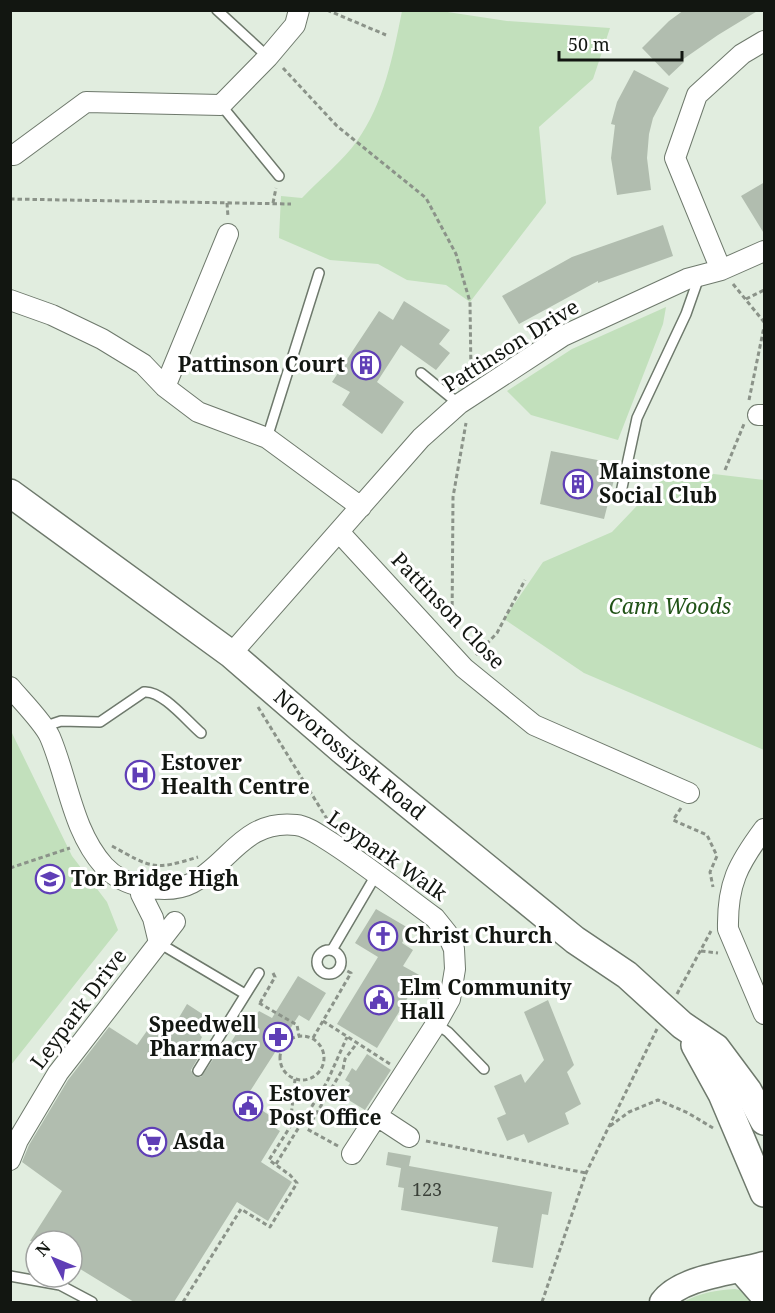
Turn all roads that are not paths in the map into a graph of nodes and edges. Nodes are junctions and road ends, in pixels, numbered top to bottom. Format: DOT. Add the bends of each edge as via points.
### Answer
graph roads {
  1 [pos="217,10"];
  2 [pos="299,10"];
  3 [pos="765,41"];
  4 [pos="269,56"];
  5 [pos="221,105"];
  6 [pos="14,155"];
  7 [pos="279,176"];
  8 [pos="228,234"];
  9 [pos="765,251"];
  10 [pos="720,270"];
  11 [pos="319,273"];
  12 [pos="700,274"];
  13 [pos="10,300"];
  14 [pos="422,373"];
  15 [pos="165,387"];
  16 [pos="465,400"];
  17 [pos="267,438"];
  18 [pos="10,493"];
  19 [pos="620,497"];
  20 [pos="361,507"];
  21 [pos="339,532"];
  22 [pos="231,654"];
  23 [pos="10,687"];
  24 [pos="43,728"];
  25 [pos="201,733"];
  26 [pos="689,794"];
  27 [pos="765,829"];
  28 [pos="376,875"];
  29 [pos="140,886"];
  30 [pos="175,922"];
  31 [pos="159,943"];
  32 [pos="332,950"];
  33 [pos="259,973"];
  34 [pos="245,994"];
  35 [pos="765,1014"];
  36 [pos="436,1024"];
  37 [pos="670,1026"];
  38 [pos="484,1069"];
  39 [pos="198,1071"];
  40 [pos="377,1116"];
  41 [pos="765,1121"];
  42 [pos="409,1137"];
  43 [pos="352,1154"];
  44 [pos="10,1160"];
  45 [pos="765,1193"];
  46 [pos="754,1267"];
  47 [pos="10,1276"];
  48 [pos="765,1295"];
  49 [pos="92,1302"];
  50 [pos="662,1302"];
  1 -- 4 [label="lane"];
  2 -- 4 [label="street" via="295,25"];
  3 -- 10 [label="street" via="742,54 697,95 675,158"];
  4 -- 5 [label="street"];
  5 -- 6 [label="street" via="86,102"];
  5 -- 7 [label="lane"];
  8 -- 15 [label="street"];
  9 -- 10 [label="street, Pattinson Drive"];
  10 -- 12 [label="street, Pattinson Drive"];
  11 -- 17 [label="lane"];
  12 -- 16 [label="street, Pattinson Drive" via="563,336"];
  12 -- 19 [label="lane" via="686,314 637,418"];
  13 -- 15 [label="street" via="102,339 143,364"];
  14 -- 16 [label="lane"];
  15 -- 17 [label="street" via="198,412"];
  16 -- 20 [label="street, Pattinson Drive" via="421,438"];
  17 -- 20 [label="street"];
  18 -- 22 [label="main road, Novorossiysk Road"];
  20 -- 21 [label="street, Pattinson Drive"];
  21 -- 22 [label="street, Pattinson Drive"];
  21 -- 26 [label="street, Pattinson Close" via="458,661 534,725"];
  22 -- 37 [label="main road, Novorossiysk Road" via="575,940 627,975"];
  23 -- 24 [label="street, Leypark Walk"];
  24 -- 25 [label="lane" via="61,721 100,722 144,692 152,691"];
  24 -- 29 [label="street, Leypark Walk" via="49,735 70,802 105,867 120,879"];
  27 -- 35 [label="street" via="738,868 728,914 728,929"];
  28 -- 29 [label="street, Leypark Walk" via="345,851 296,825 253,833 192,883 163,890"];
  28 -- 32 [label="lane"];
  28 -- 36 [label="street, Leypark Walk" via="435,918 454,950 454,983"];
  29 -- 31 [label="street"];
  30 -- 31 [label="street, Leypark Drive"];
  31 -- 34 [label="lane"];
  31 -- 44 [label="street, Leypark Drive" via="58,1073"];
  32 -- 32 [label="lane" via="341,957 340,967 338,972 323,973 317,959 321,953"];
  33 -- 34 [label="lane"];
  34 -- 39 [label="lane"];
  36 -- 38 [label="lane"];
  36 -- 40 [label="street, Leypark Walk"];
  37 -- 41 [label="main road, Novorossiysk Road" via="716,1048"];
  37 -- 45 [label="main road, Novorossiysk Road" via="722,1094"];
  40 -- 42 [label="street"];
  40 -- 43 [label="street, Leypark Walk"];
  46 -- 48 [label="main road"];
  46 -- 50 [label="street" via="682,1286"];
  47 -- 49 [label="lane" via="60,1285"];
}
